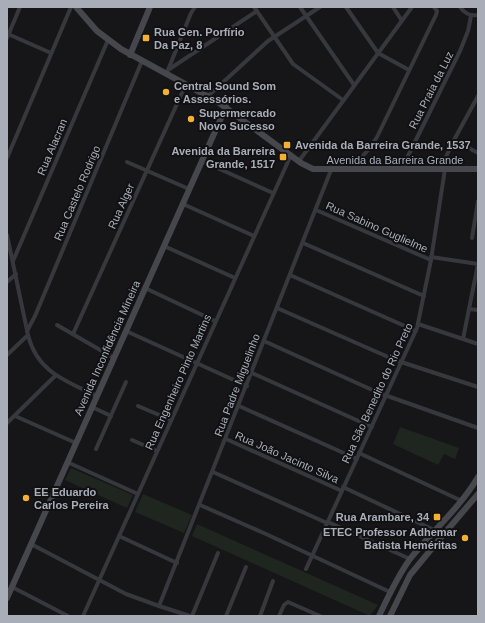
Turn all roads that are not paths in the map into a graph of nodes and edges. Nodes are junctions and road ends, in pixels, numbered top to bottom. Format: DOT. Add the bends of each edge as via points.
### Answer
graph roads {
  1 [pos="20,7"];
  2 [pos="71,7"];
  3 [pos="76,7"];
  4 [pos="150,7"];
  5 [pos="195,7"];
  6 [pos="300,7"];
  7 [pos="320,7"];
  8 [pos="346,7"];
  9 [pos="393,7"];
  10 [pos="412,7"];
  11 [pos="434,7"];
  12 [pos="460,7"];
  13 [pos="256,9"];
  14 [pos="478,15"];
  15 [pos="306,16"];
  16 [pos="471,16"];
  17 [pos="402,21"];
  18 [pos="8,36"];
  19 [pos="274,37"];
  20 [pos="108,40"];
  21 [pos="51,52"];
  22 [pos="378,53"];
  23 [pos="130,55"];
  24 [pos="142,61"];
  25 [pos="409,70"];
  26 [pos="167,72"];
  27 [pos="186,84"];
  28 [pos="354,85"];
  29 [pos="208,96"];
  30 [pos="478,96"];
  31 [pos="343,100"];
  32 [pos="226,107"];
  33 [pos="454,140"];
  34 [pos="478,153"];
  35 [pos="291,155"];
  36 [pos="7,158"];
  37 [pos="202,161"];
  38 [pos="299,161"];
  39 [pos="127,162"];
  40 [pos="443,169"];
  41 [pos="478,169"];
  42 [pos="147,170"];
  43 [pos="331,170"];
  44 [pos="350,170"];
  45 [pos="401,170"];
  46 [pos="189,189"];
  47 [pos="273,193"];
  48 [pos="478,201"];
  49 [pos="183,204"];
  50 [pos="316,210"];
  51 [pos="7,235"];
  52 [pos="254,236"];
  53 [pos="472,238"];
  54 [pos="303,242"];
  55 [pos="164,246"];
  56 [pos="431,259"];
  57 [pos="13,261"];
  58 [pos="478,264"];
  59 [pos="16,274"];
  60 [pos="290,275"];
  61 [pos="235,278"];
  62 [pos="7,282"];
  63 [pos="145,288"];
  64 [pos="424,296"];
  65 [pos="277,308"];
  66 [pos="469,308"];
  67 [pos="478,310"];
  68 [pos="215,321"];
  69 [pos="418,324"];
  70 [pos="57,325"];
  71 [pos="126,331"];
  72 [pos="416,331"];
  73 [pos="27,333"];
  74 [pos="72,334"];
  75 [pos="463,339"];
  76 [pos="264,341"];
  77 [pos="478,344"];
  78 [pos="7,355"];
  79 [pos="114,358"];
  80 [pos="401,362"];
  81 [pos="196,364"];
  82 [pos="252,373"];
  83 [pos="55,376"];
  84 [pos="126,382"];
  85 [pos="247,386"];
  86 [pos="478,387"];
  87 [pos="386,395"];
  88 [pos="97,396"];
  89 [pos="138,406"];
  90 [pos="239,406"];
  91 [pos="92,407"];
  92 [pos="15,416"];
  93 [pos="111,416"];
  94 [pos="171,420"];
  95 [pos="7,423"];
  96 [pos="372,427"];
  97 [pos="478,428"];
  98 [pos="226,439"];
  99 [pos="132,440"];
  100 [pos="76,443"];
  101 [pos="96,449"];
  102 [pos="157,451"];
  103 [pos="359,454"];
  104 [pos="357,459"];
  105 [pos="67,462"];
  106 [pos="213,472"];
  107 [pos="478,477"];
  108 [pos="343,489"];
  109 [pos="138,494"];
  110 [pos="478,494"];
  111 [pos="462,500"];
  112 [pos="200,505"];
  113 [pos="327,522"];
  114 [pos="434,530"];
  115 [pos="119,536"];
  116 [pos="427,539"];
  117 [pos="31,544"];
  118 [pos="218,553"];
  119 [pos="427,555"];
  120 [pos="312,556"];
  121 [pos="410,560"];
  122 [pos="177,563"];
  123 [pos="246,567"];
  124 [pos="306,569"];
  125 [pos="99,580"];
  126 [pos="273,580"];
  127 [pos="12,587"];
  128 [pos="390,592"];
  129 [pos="7,598"];
  130 [pos="159,606"];
  131 [pos="68,616"];
  132 [pos="83,616"];
  133 [pos="191,616"];
  134 [pos="226,616"];
  135 [pos="260,616"];
  136 [pos="279,616"];
  137 [pos="320,616"];
  138 [pos="379,616"];
  139 [pos="390,616"];
  1 -- 18 [label="street"];
  2 -- 21 [label="street"];
  3 -- 20 [label="main road, Avenida da Barreira Grande"];
  4 -- 23 [label="main road"];
  5 -- 26 [label="street"];
  6 -- 15 [label="street"];
  7 -- 15 [label="street"];
  8 -- 22 [label="street"];
  9 -- 17 [label="street"];
  10 -- 17 [label="street"];
  11 -- 25 [label="street" via="436,15"];
  12 -- 16 [label="street"];
  13 -- 19 [label="street"];
  13 -- 26 [label="street"];
  14 -- 16 [label="street"];
  15 -- 19 [label="street"];
  15 -- 28 [label="street"];
  16 -- 45 [label="street, Rua Praia da Luz" via="460,51"];
  17 -- 22 [label="street"];
  18 -- 21 [label="street"];
  19 -- 29 [label="street"];
  19 -- 31 [label="street" via="297,68"];
  20 -- 23 [label="main road, Avenida da Barreira Grande"];
  20 -- 57 [label="street, Rua Alacran"];
  21 -- 36 [label="street"];
  22 -- 25 [label="street"];
  22 -- 28 [label="street"];
  23 -- 24 [label="main road, Avenida da Barreira Grande"];
  24 -- 26 [label="main road, Avenida da Barreira Grande"];
  24 -- 73 [label="street, Rua Castelo Rodrigo"];
  25 -- 44 [label="street" via="374,143"];
  26 -- 27 [label="main road, Avenida da Barreira Grande"];
  27 -- 29 [label="main road, Avenida da Barreira Grande"];
  27 -- 42 [label="street, Rua Alger"];
  28 -- 31 [label="street"];
  29 -- 32 [label="main road, Avenida da Barreira Grande"];
  30 -- 33 [label="street, Rua São Benedito do Rio Preto"];
  31 -- 38 [label="street"];
  32 -- 35 [label="main road, Avenida da Barreira Grande"];
  32 -- 37 [label="main road, Avenida Inconfidência Mineira"];
  33 -- 34 [label="street"];
  33 -- 40 [label="street, Rua São Benedito do Rio Preto" via="442,165"];
  35 -- 38 [label="main road, Avenida da Barreira Grande"];
  35 -- 47 [label="street, Rua Engenheiro Pinto Martins"];
  37 -- 46 [label="main road, Avenida Inconfidência Mineira"];
  37 -- 47 [label="street"];
  38 -- 43 [label="main road, Avenida da Barreira Grande" via="315,170"];
  39 -- 42 [label="street"];
  40 -- 41 [label="main road, Avenida da Barreira Grande"];
  40 -- 45 [label="main road, Avenida da Barreira Grande"];
  40 -- 56 [label="street, Rua São Benedito do Rio Preto"];
  42 -- 46 [label="street"];
  42 -- 74 [label="street, Rua Alger"];
  43 -- 44 [label="main road, Avenida da Barreira Grande"];
  43 -- 50 [label="street, Rua Padre Miguelinho"];
  44 -- 45 [label="main road, Avenida da Barreira Grande"];
  46 -- 49 [label="main road, Avenida Inconfidência Mineira"];
  47 -- 52 [label="street, Rua Engenheiro Pinto Martins"];
  48 -- 53 [label="street"];
  49 -- 52 [label="street"];
  49 -- 55 [label="main road, Avenida Inconfidência Mineira"];
  50 -- 54 [label="street, Rua Padre Miguelinho"];
  50 -- 56 [label="street, Rua Sabino Guglielme"];
  51 -- 57 [label="street"];
  52 -- 61 [label="street, Rua Engenheiro Pinto Martins"];
  54 -- 60 [label="street, Rua Padre Miguelinho"];
  54 -- 64 [label="street"];
  55 -- 61 [label="street"];
  55 -- 63 [label="main road, Avenida Inconfidência Mineira"];
  56 -- 58 [label="street, Rua Sabino Guglielme"];
  56 -- 64 [label="street, Rua São Benedito do Rio Preto"];
  57 -- 59 [label="street"];
  58 -- 66 [label="street"];
  59 -- 62 [label="street"];
  59 -- 73 [label="street"];
  60 -- 65 [label="street, Rua Padre Miguelinho"];
  60 -- 72 [label="street"];
  61 -- 68 [label="street, Rua Engenheiro Pinto Martins"];
  63 -- 68 [label="street"];
  63 -- 71 [label="main road, Avenida Inconfidência Mineira"];
  64 -- 69 [label="street, Rua São Benedito do Rio Preto"];
  65 -- 76 [label="street, Rua Padre Miguelinho"];
  65 -- 80 [label="street"];
  66 -- 67 [label="street"];
  66 -- 75 [label="street"];
  68 -- 81 [label="street, Rua Engenheiro Pinto Martins"];
  69 -- 72 [label="street, Rua São Benedito do Rio Preto"];
  69 -- 75 [label="street"];
  70 -- 74 [label="street"];
  71 -- 79 [label="main road, Avenida Inconfidência Mineira"];
  71 -- 81 [label="street"];
  72 -- 80 [label="street, Rua São Benedito do Rio Preto"];
  73 -- 78 [label="street"];
  73 -- 83 [label="street" via="36,357"];
  74 -- 79 [label="street"];
  75 -- 77 [label="street"];
  76 -- 82 [label="street, Rua Padre Miguelinho"];
  76 -- 87 [label="street"];
  79 -- 88 [label="main road, Avenida Inconfidência Mineira"];
  80 -- 86 [label="street"];
  80 -- 87 [label="street, Rua São Benedito do Rio Preto"];
  81 -- 85 [label="street"];
  81 -- 94 [label="street, Rua Engenheiro Pinto Martins"];
  82 -- 85 [label="street, Rua Padre Miguelinho"];
  82 -- 96 [label="street"];
  83 -- 88 [label="street"];
  83 -- 92 [label="street"];
  84 -- 93 [label="street"];
  85 -- 90 [label="street, Rua Padre Miguelinho"];
  87 -- 96 [label="street, Rua São Benedito do Rio Preto"];
  87 -- 97 [label="street"];
  88 -- 91 [label="main road, Avenida Inconfidência Mineira"];
  89 -- 94 [label="street"];
  90 -- 98 [label="street, Rua Padre Miguelinho"];
  90 -- 104 [label="street"];
  91 -- 93 [label="street"];
  91 -- 100 [label="main road, Avenida Inconfidência Mineira"];
  92 -- 95 [label="street"];
  92 -- 100 [label="street"];
  93 -- 101 [label="street"];
  94 -- 102 [label="street, Rua Engenheiro Pinto Martins"];
  96 -- 103 [label="street, Rua São Benedito do Rio Preto"];
  98 -- 106 [label="street, Rua Padre Miguelinho"];
  98 -- 108 [label="street, Rua João Jacinto Silva"];
  99 -- 102 [label="street"];
  100 -- 105 [label="main road, Avenida Inconfidência Mineira"];
  102 -- 109 [label="street, Rua Engenheiro Pinto Martins"];
  103 -- 104 [label="street, Rua São Benedito do Rio Preto"];
  103 -- 111 [label="street"];
  104 -- 108 [label="street, Rua São Benedito do Rio Preto"];
  105 -- 109 [label="street"];
  105 -- 117 [label="main road, Avenida Inconfidência Mineira"];
  106 -- 112 [label="street, Rua Padre Miguelinho"];
  106 -- 113 [label="street"];
  107 -- 111 [label="main road"];
  108 -- 113 [label="street, Rua São Benedito do Rio Preto"];
  108 -- 114 [label="street, Rua João Jacinto Silva"];
  109 -- 115 [label="street, Rua Engenheiro Pinto Martins"];
  110 -- 119 [label="main road"];
  111 -- 114 [label="main road"];
  112 -- 120 [label="street"];
  112 -- 122 [label="street, Rua Padre Miguelinho"];
  113 -- 120 [label="street, Rua São Benedito do Rio Preto"];
  113 -- 121 [label="street"];
  114 -- 116 [label="main road"];
  115 -- 122 [label="street"];
  115 -- 125 [label="street, Rua Engenheiro Pinto Martins"];
  116 -- 119 [label="main road" via="430,543"];
  116 -- 121 [label="main road"];
  117 -- 125 [label="street"];
  117 -- 127 [label="main road, Avenida Inconfidência Mineira"];
  118 -- 133 [label="street"];
  119 -- 139 [label="main road" via="410,575"];
  120 -- 124 [label="street, Rua São Benedito do Rio Preto"];
  120 -- 128 [label="street"];
  121 -- 128 [label="main road"];
  122 -- 130 [label="street, Rua Padre Miguelinho"];
  123 -- 134 [label="street"];
  125 -- 130 [label="street" via="126,594"];
  125 -- 132 [label="street, Rua Engenheiro Pinto Martins"];
  126 -- 135 [label="street"];
  127 -- 129 [label="main road, Avenida Inconfidência Mineira"];
  127 -- 131 [label="street"];
  128 -- 138 [label="main road"];
  130 -- 133 [label="street"];
  136 -- 137 [label="street" via="288,602"];
}
